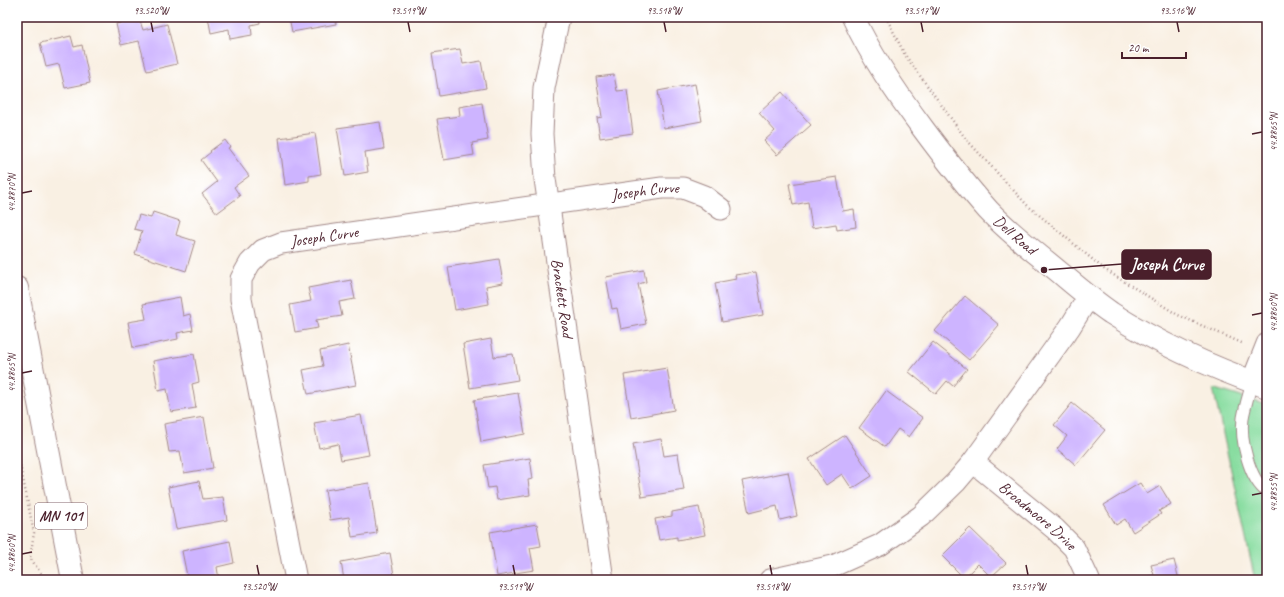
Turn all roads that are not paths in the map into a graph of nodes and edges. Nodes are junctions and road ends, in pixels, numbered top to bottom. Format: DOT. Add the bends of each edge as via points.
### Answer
graph roads {
  1 [pos="559,17"];
  2 [pos="853,17"];
  3 [pos="548,204"];
  4 [pos="721,209"];
  5 [pos="17,288"];
  6 [pos="1089,296"];
  7 [pos="1266,349"];
  8 [pos="1260,385"];
  9 [pos="973,462"];
  10 [pos="1267,492"];
  11 [pos="72,580"];
  12 [pos="296,580"];
  13 [pos="603,580"];
  14 [pos="770,580"];
  15 [pos="1089,580"];
  1 -- 3 [label="street, Brackett Road" via="544,88 542,134"];
  2 -- 6 [label="street, Dell Road" via="881,69 956,173 995,216"];
  3 -- 4 [label="street, Joseph Curve" via="662,188 683,188 704,196"];
  3 -- 12 [label="street, Joseph Curve" via="281,242 263,250 250,263 241,280 241,299"];
  3 -- 13 [label="street, Brackett Road"];
  5 -- 11 [label="street, MN 101"];
  6 -- 8 [label="street, Dell Road" via="1140,330 1218,369"];
  6 -- 9 [label="street" via="1070,327"];
  7 -- 8 [label="street"];
  8 -- 10 [label="lane" via="1243,417 1243,437 1254,476 1260,487"];
  9 -- 14 [label="street" via="921,516 880,545 833,566"];
  9 -- 15 [label="street, Broadmoore Drive" via="1055,529 1074,548"];
}
